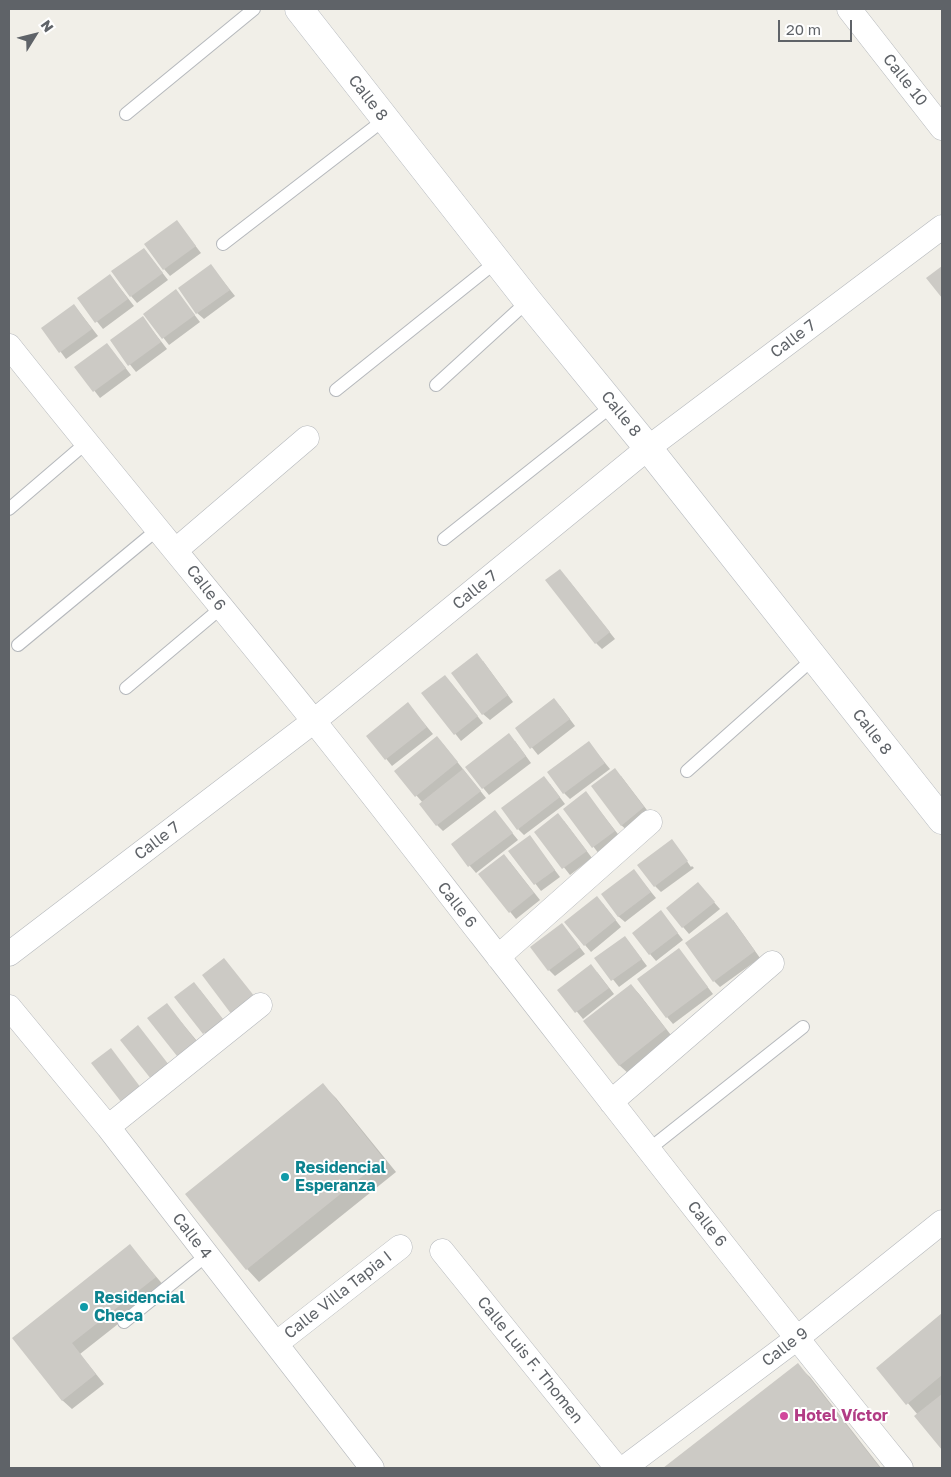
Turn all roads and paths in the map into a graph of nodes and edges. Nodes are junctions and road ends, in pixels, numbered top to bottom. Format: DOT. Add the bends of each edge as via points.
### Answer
graph roads {
  1 [pos="254,9"];
  2 [pos="299,9"];
  3 [pos="849,9"];
  4 [pos="126,114"];
  5 [pos="385,119"];
  6 [pos="942,128"];
  7 [pos="942,227"];
  8 [pos="223,244"];
  9 [pos="497,261"];
  10 [pos="528,301"];
  11 [pos="9,346"];
  12 [pos="436,384"];
  13 [pos="336,390"];
  14 [pos="613,405"];
  15 [pos="307,438"];
  16 [pos="86,443"];
  17 [pos="648,448"];
  18 [pos="9,508"];
  19 [pos="158,529"];
  20 [pos="444,539"];
  21 [pos="176,550"];
  22 [pos="222,608"];
  23 [pos="18,645"];
  24 [pos="814,658"];
  25 [pos="126,688"];
  26 [pos="314,721"];
  27 [pos="686,771"];
  28 [pos="942,820"];
  29 [pos="650,822"];
  30 [pos="9,954"];
  31 [pos="498,957"];
  32 [pos="772,963"];
  33 [pos="260,1005"];
  34 [pos="9,1007"];
  35 [pos="803,1027"];
  36 [pos="611,1102"];
  37 [pos="108,1128"];
  38 [pos="648,1150"];
  39 [pos="942,1222"];
  40 [pos="400,1247"];
  41 [pos="442,1251"];
  42 [pos="207,1255"];
  43 [pos="124,1322"];
  44 [pos="796,1339"];
  45 [pos="276,1343"];
  46 [pos="372,1468"];
  47 [pos="617,1468"];
  48 [pos="624,1468"];
  49 [pos="901,1468"];
  1 -- 4 [label="lane"];
  2 -- 5 [label="street, Calle 8"];
  3 -- 6 [label="street, Calle 10"];
  5 -- 8 [label="lane"];
  5 -- 9 [label="street, Calle 8"];
  7 -- 17 [label="street, Calle 7"];
  9 -- 10 [label="street, Calle 8"];
  9 -- 13 [label="lane"];
  10 -- 12 [label="lane"];
  10 -- 14 [label="street, Calle 8"];
  11 -- 16 [label="street, Calle 6"];
  14 -- 17 [label="street, Calle 8"];
  14 -- 20 [label="lane"];
  15 -- 21 [label="street"];
  16 -- 18 [label="lane"];
  16 -- 19 [label="street, Calle 6"];
  17 -- 24 [label="street, Calle 8"];
  17 -- 26 [label="street, Calle 7"];
  19 -- 21 [label="street, Calle 6"];
  19 -- 23 [label="lane"];
  21 -- 22 [label="street, Calle 6"];
  22 -- 25 [label="lane"];
  22 -- 26 [label="street, Calle 6"];
  24 -- 27 [label="lane"];
  24 -- 28 [label="street, Calle 8"];
  26 -- 30 [label="street, Calle 7"];
  26 -- 31 [label="street, Calle 6"];
  29 -- 31 [label="street"];
  31 -- 36 [label="street, Calle 6"];
  32 -- 36 [label="street"];
  33 -- 37 [label="street"];
  34 -- 37 [label="street, Calle 4"];
  35 -- 38 [label="lane"];
  36 -- 38 [label="street, Calle 6"];
  37 -- 42 [label="street, Calle 4"];
  38 -- 44 [label="street, Calle 6"];
  39 -- 44 [label="street, Calle 9"];
  40 -- 45 [label="street, Calle Villa Tapia I"];
  41 -- 47 [label="street, Calle Luis F. Thomen"];
  42 -- 43 [label="lane"];
  42 -- 45 [label="street, Calle 4"];
  44 -- 48 [label="street, Calle 9"];
  44 -- 49 [label="street, Calle 6"];
  45 -- 46 [label="street, Calle 4"];
}
